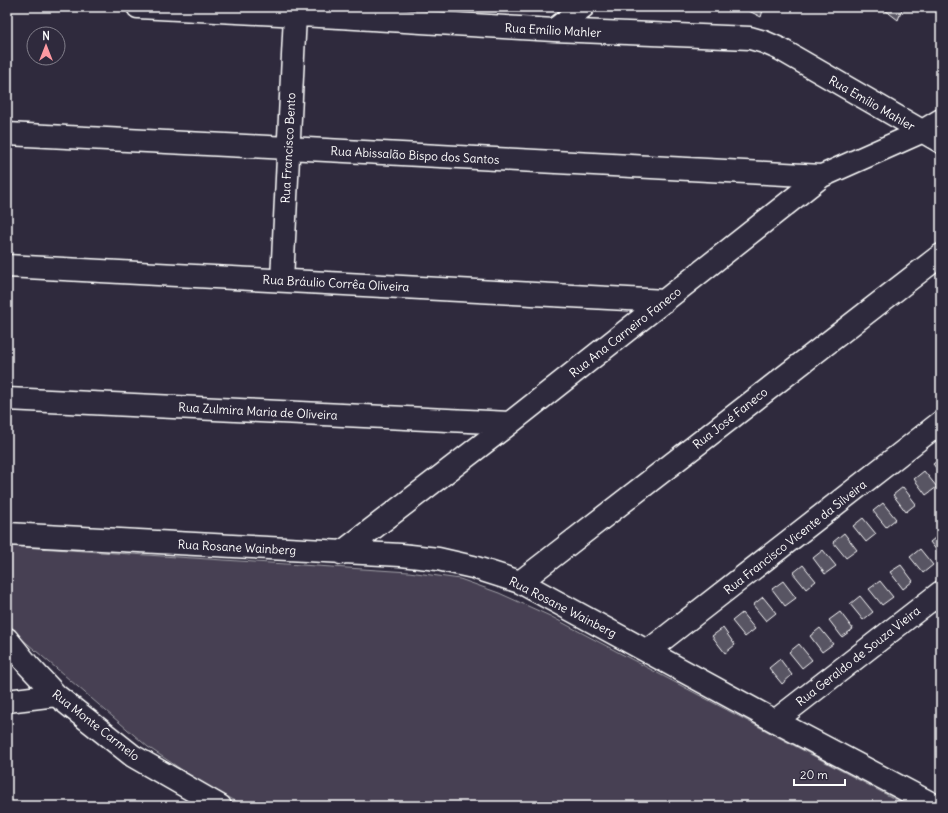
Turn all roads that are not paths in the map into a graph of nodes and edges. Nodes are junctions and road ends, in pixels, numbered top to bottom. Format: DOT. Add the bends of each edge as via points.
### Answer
graph roads {
  1 [pos="138,7"];
  2 [pos="583,7"];
  3 [pos="345,12"];
  4 [pos="295,15"];
  5 [pos="554,30"];
  6 [pos="941,120"];
  7 [pos="921,132"];
  8 [pos="7,134"];
  9 [pos="941,142"];
  10 [pos="288,148"];
  11 [pos="822,176"];
  12 [pos="941,255"];
  13 [pos="7,266"];
  14 [pos="282,280"];
  15 [pos="665,301"];
  16 [pos="7,399"];
  17 [pos="941,422"];
  18 [pos="510,423"];
  19 [pos="7,534"];
  20 [pos="341,553"];
  21 [pos="520,582"];
  22 [pos="941,592"];
  23 [pos="7,639"];
  24 [pos="648,651"];
  25 [pos="56,696"];
  26 [pos="7,701"];
  27 [pos="775,721"];
  28 [pos="220,806"];
  29 [pos="936,806"];
  1 -- 4 [label="street, Rua Emílio Mahler"];
  2 -- 5 [label="street"];
  3 -- 4 [label="street, Rua Emílio Mahler"];
  3 -- 5 [label="street, Rua Emílio Mahler"];
  4 -- 10 [label="street, Rua Francisco Bento"];
  5 -- 7 [label="street, Rua Emílio Mahler" via="750,38 780,49"];
  6 -- 7 [label="street, Rua Ana Carneiro Faneco"];
  7 -- 9 [label="street, Rua Emílio Mahler"];
  7 -- 11 [label="street, Rua Ana Carneiro Faneco"];
  8 -- 10 [label="street, Rua Abissalão Bispo dos Santos"];
  10 -- 11 [label="street, Rua Abissalão Bispo dos Santos"];
  10 -- 14 [label="street, Rua Francisco Bento"];
  11 -- 15 [label="street, Rua Ana Carneiro Faneco"];
  12 -- 21 [label="street, Rua José Faneco"];
  13 -- 14 [label="street, Rua Bráulio Corrêa Oliveira"];
  14 -- 15 [label="street, Rua Bráulio Corrêa Oliveira"];
  15 -- 18 [label="street, Rua Ana Carneiro Faneco"];
  16 -- 18 [label="street, Rua Zulmira Maria de Oliveira"];
  17 -- 24 [label="street, Rua Francisco Vicente da Silveira"];
  18 -- 20 [label="street, Rua Ana Carneiro Faneco"];
  19 -- 20 [label="street, Rua Rosane Wainberg"];
  20 -- 21 [label="street, Rua Rosane Wainberg" via="438,559"];
  21 -- 24 [label="street, Rua Rosane Wainberg"];
  22 -- 27 [label="street, Rua Geraldo de Souza Vieira"];
  23 -- 25 [label="street, Rua Monte Carmelo"];
  24 -- 27 [label="street, Rua Rosane Wainberg"];
  25 -- 26 [label="street"];
  25 -- 28 [label="street, Rua Monte Carmelo" via="133,756"];
  27 -- 29 [label="street, Rua Rosane Wainberg"];
}
